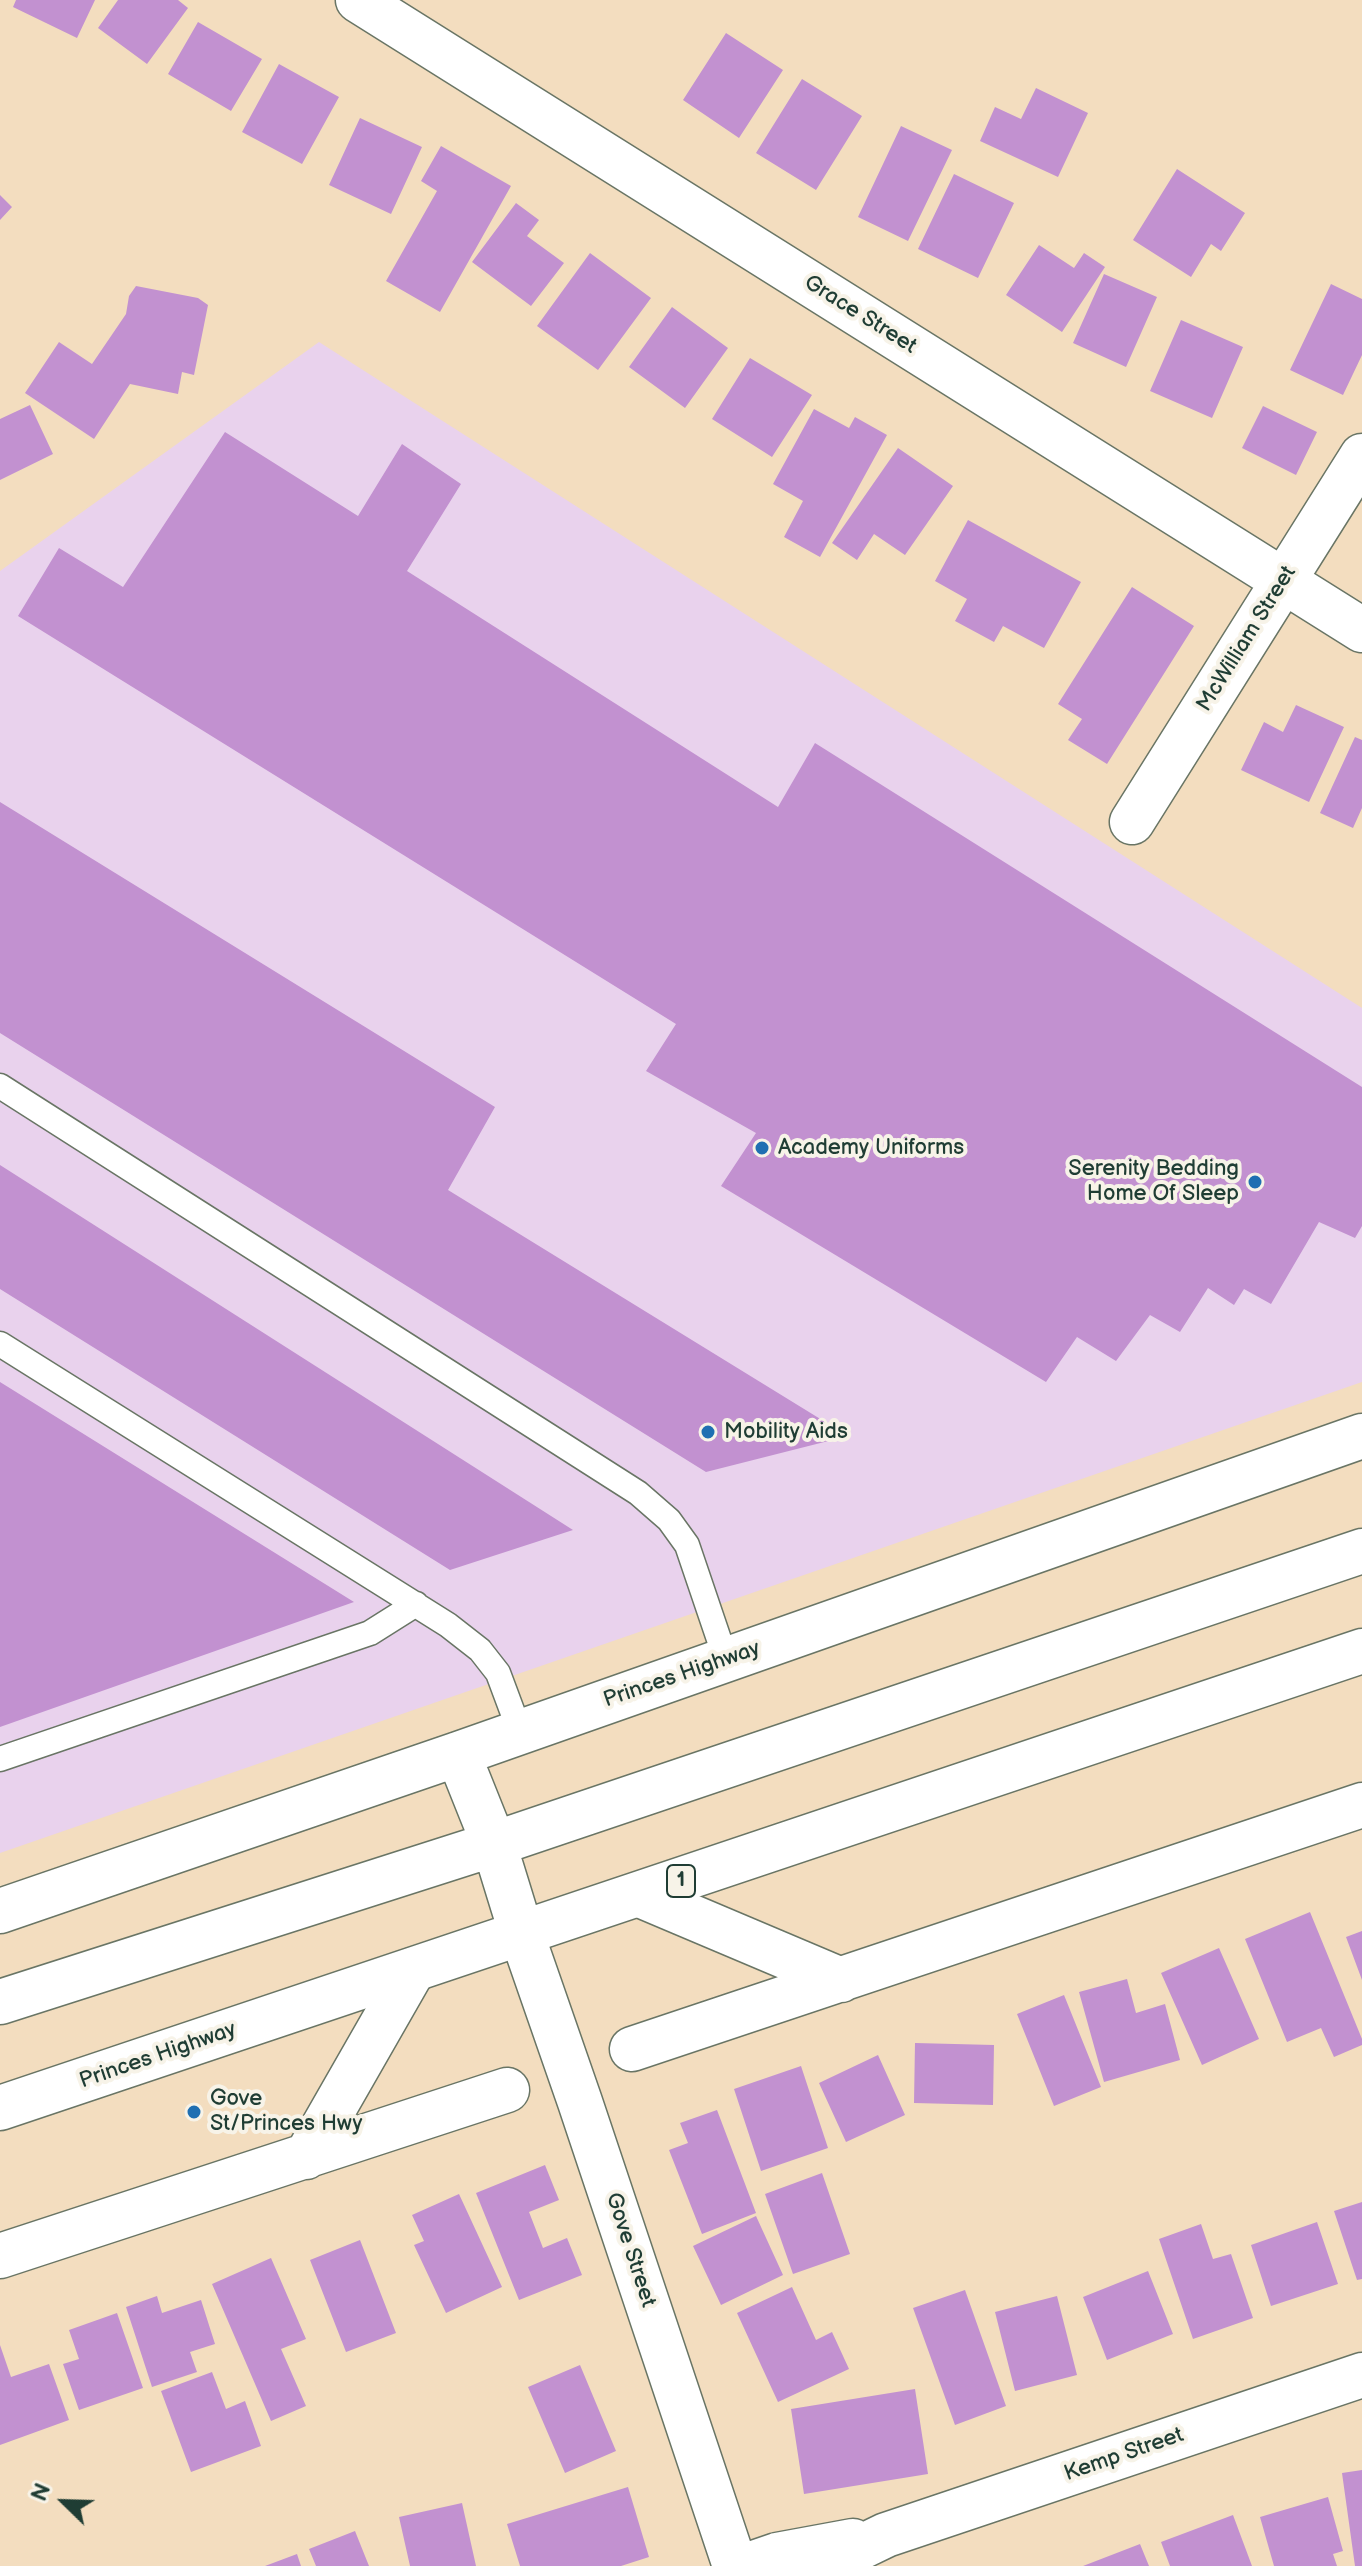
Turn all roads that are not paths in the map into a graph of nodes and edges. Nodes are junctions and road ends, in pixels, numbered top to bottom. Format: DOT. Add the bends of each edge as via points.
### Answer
graph roads {
  1 [pos="358,0"];
  2 [pos="1362,456"];
  3 [pos="1284,581"];
  4 [pos="1362,630"];
  5 [pos="1132,822"];
  6 [pos="0,1086"];
  7 [pos="0,1344"];
  8 [pos="1362,1436"];
  9 [pos="1362,1551"];
  10 [pos="416,1604"];
  11 [pos="1362,1651"];
  12 [pos="726,1660"];
  13 [pos="520,1732"];
  14 [pos="458,1754"];
  15 [pos="0,1759"];
  16 [pos="1362,1805"];
  17 [pos="494,1844"];
  18 [pos="640,1895"];
  19 [pos="0,1911"];
  20 [pos="522,1935"];
  21 [pos="413,1970"];
  22 [pos="841,1980"];
  23 [pos="0,2002"];
  24 [pos="632,2049"];
  25 [pos="507,2090"];
  26 [pos="0,2108"];
  27 [pos="306,2157"];
  28 [pos="0,2256"];
  29 [pos="1362,2375"];
  30 [pos="886,2535"];
  31 [pos="735,2566"];
  32 [pos="745,2566"];
  33 [pos="822,2566"];
  1 -- 3 [label="main road, Grace Street"];
  2 -- 3 [label="main road, McWilliam Street"];
  3 -- 4 [label="main road, Grace Street"];
  3 -- 5 [label="main road, McWilliam Street"];
  6 -- 12 [label="lane" via="638,1493 669,1520 687,1545"];
  7 -- 10 [label="lane"];
  8 -- 12 [label="main road, Princes Highway"];
  9 -- 17 [label="main road"];
  10 -- 13 [label="lane" via="480,1650 498,1673"];
  10 -- 15 [label="lane" via="370,1633"];
  11 -- 18 [label="main road, Princes Highway / 1"];
  12 -- 13 [label="main road, Princes Highway"];
  13 -- 14 [label="main road, Princes Highway"];
  14 -- 17 [label="main road, Gove Street"];
  14 -- 19 [label="main road, Princes Highway"];
  16 -- 22 [label="main road"];
  17 -- 20 [label="main road, Gove Street"];
  17 -- 23 [label="main road"];
  18 -- 20 [label="main road, Princes Highway / 1"];
  18 -- 22 [label="main road"];
  20 -- 21 [label="main road, Princes Highway / 1"];
  20 -- 31 [label="main road, Gove Street"];
  21 -- 26 [label="main road, Princes Highway / 1"];
  21 -- 27 [label="main road"];
  22 -- 24 [label="main road"];
  25 -- 27 [label="main road"];
  27 -- 28 [label="main road"];
  29 -- 30 [label="main road, Kemp Street"];
  30 -- 32 [label="main road, Kemp Street"];
  30 -- 33 [label="main road, Kemp Street"];
}
